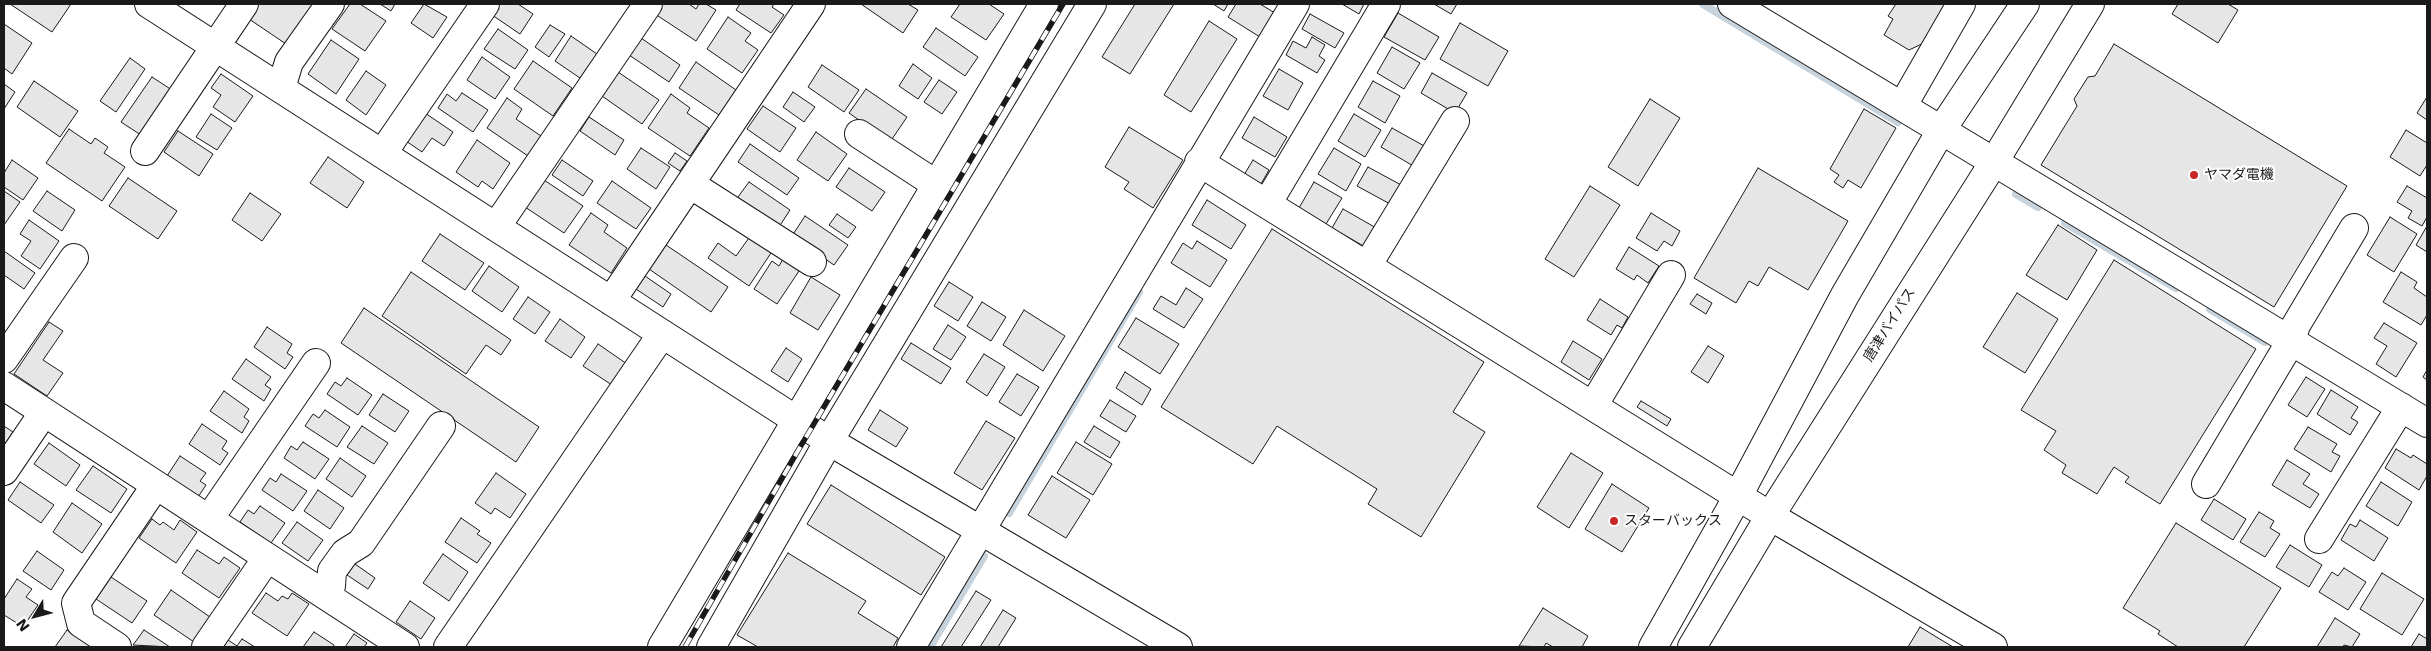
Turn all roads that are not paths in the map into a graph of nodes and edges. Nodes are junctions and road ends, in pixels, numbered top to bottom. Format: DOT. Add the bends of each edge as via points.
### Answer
graph roads {
  1 [pos="149,4"];
  2 [pos="244,4"];
  3 [pos="330,4"];
  4 [pos="485,4"];
  5 [pos="648,4"];
  6 [pos="810,4"];
  7 [pos="1044,4"];
  8 [pos="1092,4"];
  9 [pos="1295,4"];
  10 [pos="1386,4"];
  11 [pos="1732,4"];
  12 [pos="1961,4"];
  13 [pos="2025,4"];
  14 [pos="2090,4"];
  15 [pos="216,47"];
  16 [pos="281,88"];
  17 [pos="1904,105"];
  18 [pos="1454,121"];
  19 [pos="1942,129"];
  20 [pos="859,134"];
  21 [pos="145,151"];
  22 [pos="382,154"];
  23 [pos="1994,162"];
  24 [pos="1208,168"];
  25 [pos="690,184"];
  26 [pos="936,185"];
  27 [pos="1267,204"];
  28 [pos="496,227"];
  29 [pos="2354,228"];
  30 [pos="74,258"];
  31 [pos="812,262"];
  32 [pos="1367,266"];
  33 [pos="1671,275"];
  34 [pos="611,301"];
  35 [pos="662,334"];
  36 [pos="2291,340"];
  37 [pos="4,359"];
  38 [pos="316,363"];
  39 [pos="4,386"];
  40 [pos="1593,406"];
  41 [pos="2401,407"];
  42 [pos="44,412"];
  43 [pos="797,421"];
  44 [pos="2427,422"];
  45 [pos="441,426"];
  46 [pos="829,441"];
  47 [pos="4,471"];
  48 [pos="2206,484"];
  49 [pos="156,485"];
  50 [pos="1738,496"];
  51 [pos="1770,516"];
  52 [pos="209,519"];
  53 [pos="980,530"];
  54 [pos="2319,539"];
  55 [pos="268,558"];
  56 [pos="325,595"];
  57 [pos="117,647"];
  58 [pos="206,647"];
  59 [pos="405,647"];
  60 [pos="448,647"];
  61 [pos="662,647"];
  62 [pos="711,647"];
  63 [pos="911,647"];
  64 [pos="1178,647"];
  65 [pos="1653,647"];
  66 [pos="1692,647"];
  67 [pos="1993,647"];
  1 -- 15 [label="main road"];
  2 -- 15 [label="main road"];
  3 -- 16 [label="main road" via="289,62"];
  4 -- 22 [label="main road"];
  5 -- 28 [label="main road"];
  6 -- 25 [label="main road"];
  7 -- 26 [label="main road"];
  8 -- 46 [label="main road"];
  9 -- 24 [label="main road"];
  10 -- 27 [label="main road"];
  11 -- 17 [label="main road"];
  12 -- 17 [label="main road"];
  13 -- 19 [label="main road"];
  14 -- 23 [label="main road, 唐津バイパス"];
  15 -- 16 [label="main road"];
  15 -- 21 [label="main road"];
  16 -- 22 [label="main road"];
  17 -- 19 [label="main road"];
  18 -- 32 [label="main road"];
  19 -- 23 [label="main road"];
  19 -- 50 [label="main road" via="1845,295"];
  20 -- 26 [label="main road"];
  22 -- 28 [label="main road"];
  23 -- 36 [label="main road"];
  23 -- 51 [label="main road, 唐津バイパス"];
  24 -- 27 [label="main road"];
  24 -- 53 [label="main road"];
  25 -- 31 [label="main road"];
  25 -- 34 [label="main road"];
  26 -- 43 [label="main road"];
  27 -- 32 [label="main road"];
  28 -- 34 [label="main road"];
  29 -- 36 [label="main road" via="2296,325"];
  30 -- 37 [label="main road"];
  32 -- 40 [label="main road"];
  33 -- 40 [label="main road"];
  34 -- 35 [label="main road"];
  35 -- 43 [label="main road"];
  35 -- 60 [label="main road"];
  36 -- 41 [label="main road"];
  36 -- 48 [label="main road"];
  38 -- 52 [label="main road"];
  39 -- 42 [label="main road"];
  40 -- 50 [label="main road"];
  41 -- 44 [label="main road"];
  41 -- 54 [label="main road"];
  42 -- 47 [label="main road"];
  42 -- 49 [label="main road"];
  43 -- 46 [label="main road"];
  43 -- 61 [label="main road"];
  45 -- 56 [label="main road" via="361,543 345,552 332,571 331,586"];
  46 -- 53 [label="main road"];
  46 -- 62 [label="main road"];
  49 -- 52 [label="main road"];
  49 -- 57 [label="main road" via="76,602 81,623"];
  50 -- 51 [label="main road"];
  50 -- 65 [label="main road"];
  51 -- 66 [label="main road, 唐津バイパス"];
  51 -- 67 [label="main road"];
  52 -- 55 [label="main road"];
  53 -- 63 [label="main road"];
  53 -- 64 [label="main road"];
  55 -- 56 [label="main road"];
  55 -- 58 [label="main road"];
  56 -- 59 [label="main road"];
}
